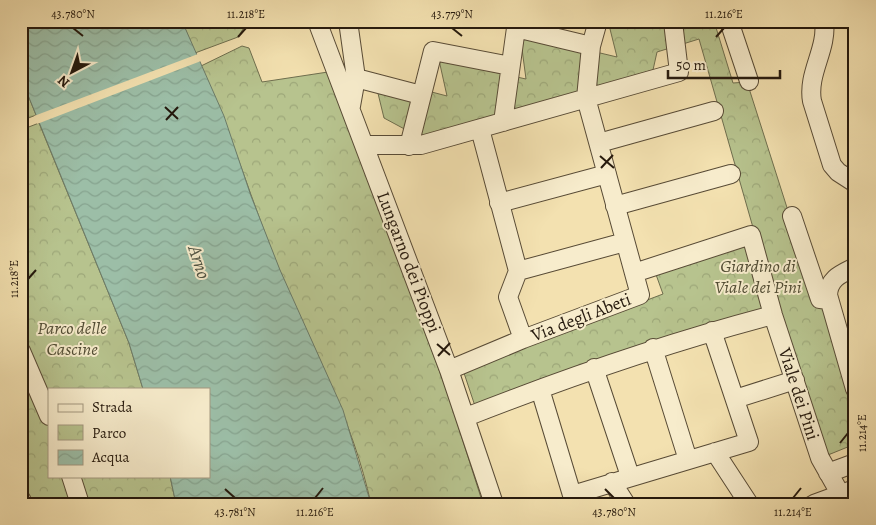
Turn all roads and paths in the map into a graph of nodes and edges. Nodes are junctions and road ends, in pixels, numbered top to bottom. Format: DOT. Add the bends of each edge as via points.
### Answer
graph roads {
  1 [pos="318,21"];
  2 [pos="348,21"];
  3 [pos="598,21"];
  4 [pos="670,21"];
  5 [pos="729,21"];
  6 [pos="824,21"];
  7 [pos="591,46"];
  8 [pos="510,66"];
  9 [pos="356,78"];
  10 [pos="749,81"];
  11 [pos="421,95"];
  12 [pos="586,98"];
  13 [pos="351,107"];
  14 [pos="714,110"];
  15 [pos="503,122"];
  16 [pos="480,129"];
  17 [pos="598,143"];
  18 [pos="366,145"];
  19 [pos="409,146"];
  20 [pos="607,174"];
  21 [pos="731,174"];
  22 [pos="855,183"];
  23 [pos="499,203"];
  24 [pos="615,206"];
  25 [pos="792,216"];
  26 [pos="751,236"];
  27 [pos="625,242"];
  28 [pos="855,267"];
  29 [pos="518,271"];
  30 [pos="634,273"];
  31 [pos="829,300"];
  32 [pos="773,314"];
  33 [pos="712,331"];
  34 [pos="523,339"];
  35 [pos="652,348"];
  36 [pos="23,354"];
  37 [pos="594,368"];
  38 [pos="450,370"];
  39 [pos="795,380"];
  40 [pos="855,388"];
  41 [pos="540,389"];
  42 [pos="735,399"];
  43 [pos="48,414"];
  44 [pos="466,417"];
  45 [pos="715,452"];
  46 [pos="688,460"];
  47 [pos="855,463"];
  48 [pos="828,473"];
  49 [pos="630,476"];
  50 [pos="72,478"];
  51 [pos="612,482"];
  52 [pos="848,496"];
  53 [pos="21,499"];
  54 [pos="23,504"];
  55 [pos="80,504"];
  56 [pos="494,504"];
  57 [pos="626,504"];
  58 [pos="749,504"];
  59 [pos="814,504"];
  1 -- 13 [label="street, Lungarno dei Pioppi"];
  2 -- 9 [label="street"];
  3 -- 7 [label="street"];
  4 -- 12 [label="street" via="673,22 679,72"];
  5 -- 10 [label="street"];
  6 -- 22 [label="street" via="824,37 810,90 812,101 832,164"];
  7 -- 8 [label="street" via="516,28"];
  7 -- 12 [label="street"];
  8 -- 11 [label="street" via="433,51"];
  8 -- 15 [label="street"];
  9 -- 11 [label="street"];
  9 -- 13 [label="street"];
  11 -- 19 [label="street"];
  12 -- 15 [label="street"];
  12 -- 17 [label="street"];
  13 -- 18 [label="street, Lungarno dei Pioppi"];
  14 -- 17 [label="street"];
  15 -- 16 [label="street"];
  16 -- 19 [label="street"];
  16 -- 23 [label="street"];
  17 -- 20 [label="street"];
  18 -- 19 [label="street"];
  18 -- 38 [label="street, Lungarno dei Pioppi"];
  20 -- 23 [label="street"];
  20 -- 24 [label="street"];
  21 -- 24 [label="street"];
  23 -- 29 [label="street"];
  24 -- 27 [label="street"];
  25 -- 31 [label="street" via="820,299"];
  26 -- 30 [label="street, Via degli Abeti"];
  26 -- 32 [label="street, Viale dei Pini"];
  27 -- 29 [label="street"];
  27 -- 30 [label="street"];
  28 -- 31 [label="street" via="830,284"];
  29 -- 34 [label="street, Via degli Abeti" via="508,297"];
  30 -- 34 [label="street, Via degli Abeti" via="640,295"];
  31 -- 40 [label="street"];
  32 -- 33 [label="street"];
  32 -- 39 [label="street, Viale dei Pini"];
  33 -- 35 [label="street"];
  33 -- 42 [label="street"];
  34 -- 38 [label="street, Via degli Abeti"];
  35 -- 37 [label="street"];
  35 -- 46 [label="street"];
  36 -- 43 [label="street"];
  37 -- 41 [label="street"];
  37 -- 49 [label="street"];
  38 -- 44 [label="street, Lungarno dei Pioppi"];
  39 -- 42 [label="street"];
  39 -- 48 [label="street, Viale dei Pini" via="820,458"];
  41 -- 44 [label="street"];
  41 -- 51 [label="street" via="572,494"];
  42 -- 45 [label="street" via="749,442"];
  44 -- 56 [label="street, Lungarno dei Pioppi"];
  45 -- 46 [label="street"];
  45 -- 58 [label="street"];
  46 -- 49 [label="street"];
  47 -- 48 [label="street"];
  48 -- 52 [label="street, Viale dei Pini"];
  49 -- 51 [label="street"];
  50 -- 55 [label="street"];
  51 -- 57 [label="street"];
  52 -- 59 [label="street"];
  53 -- 54 [label="street"];
}
